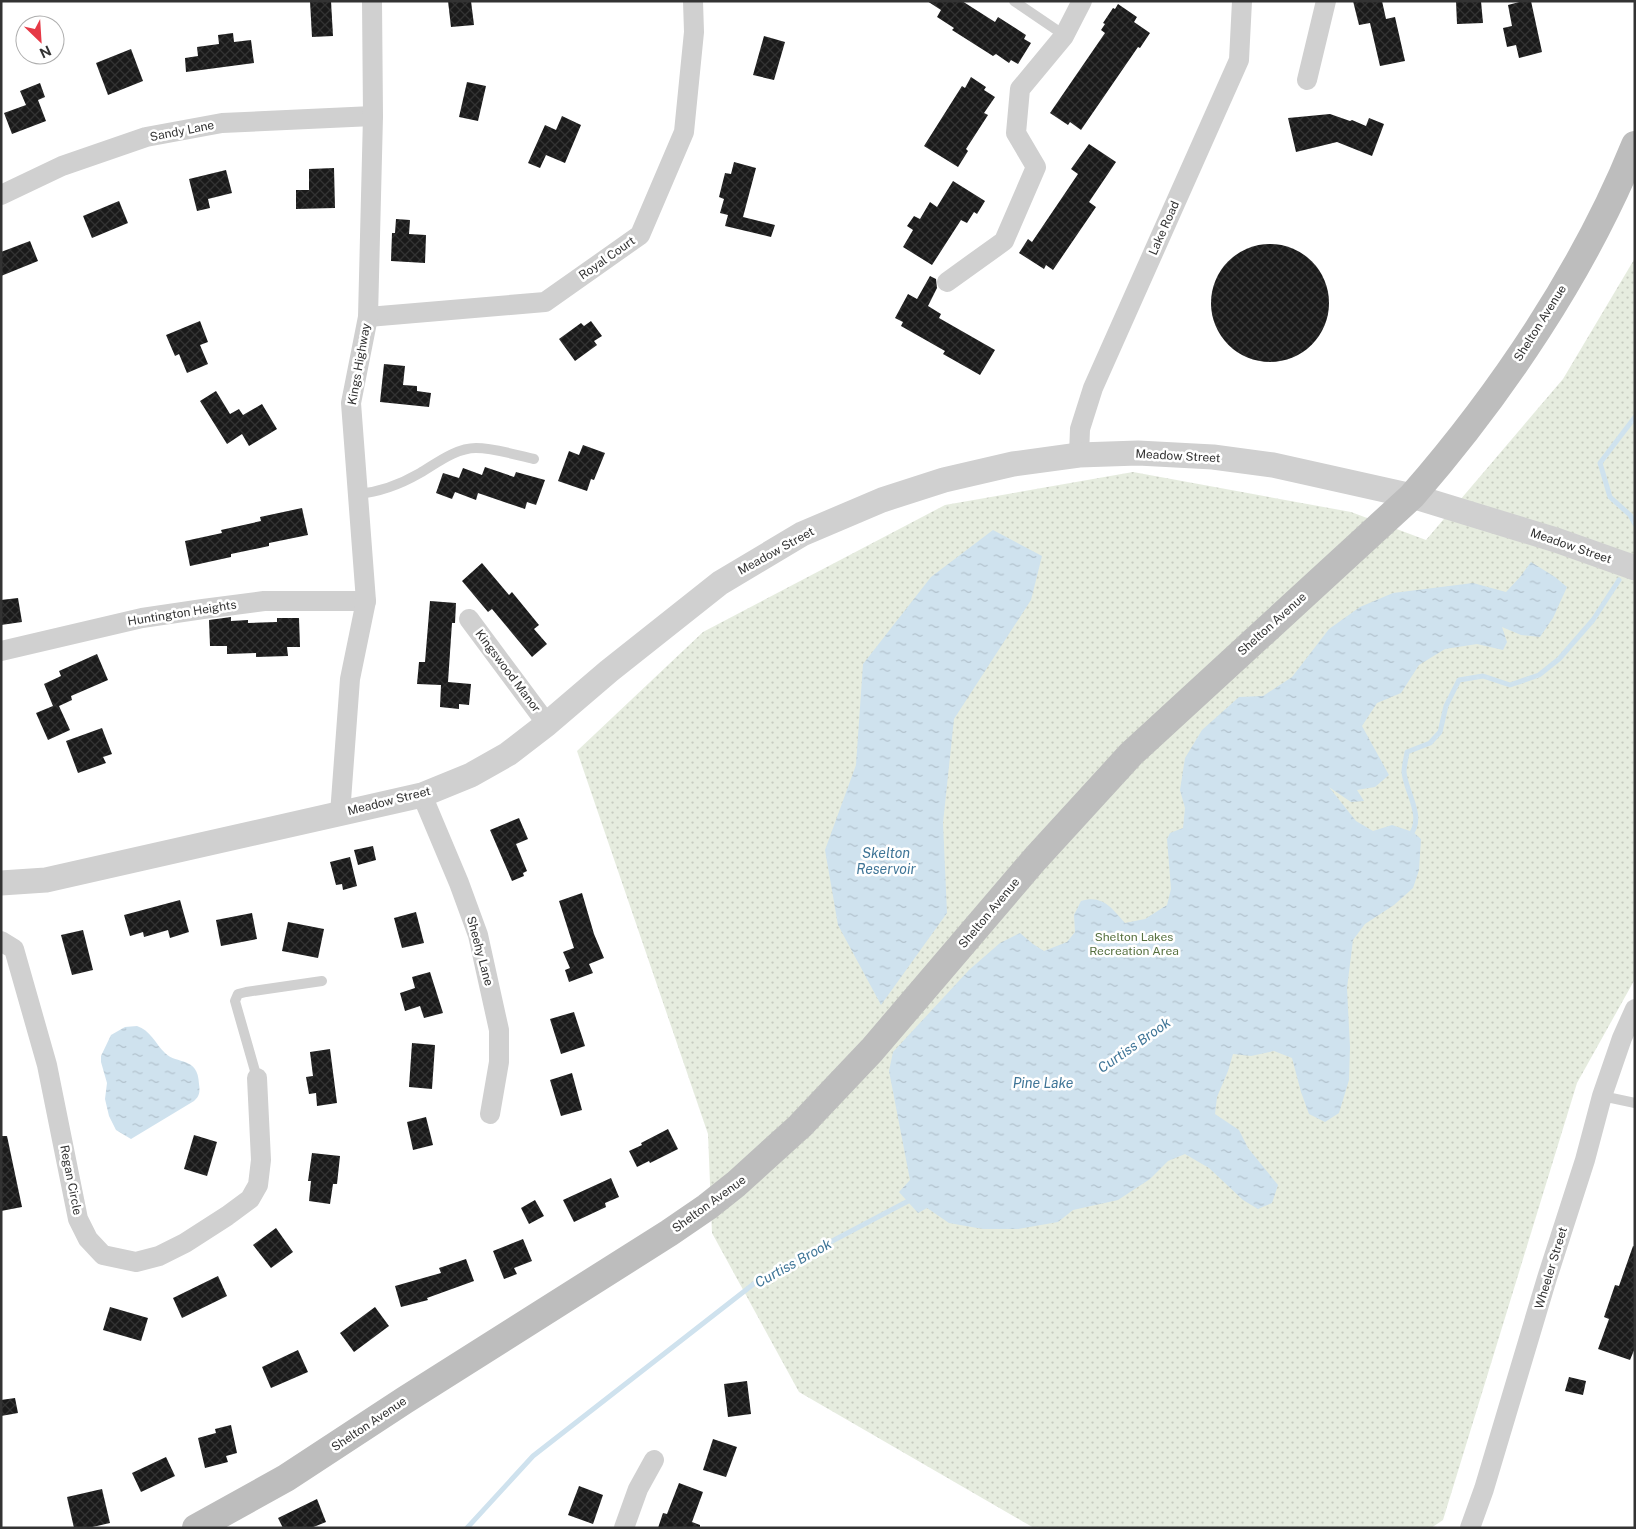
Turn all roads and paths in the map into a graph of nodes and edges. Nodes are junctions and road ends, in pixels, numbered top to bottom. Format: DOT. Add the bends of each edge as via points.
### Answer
graph roads {
  1 [pos="372,1"];
  2 [pos="693,1"];
  3 [pos="1014,1"];
  4 [pos="1082,1"];
  5 [pos="1242,1"];
  6 [pos="1326,1"];
  7 [pos="1064,35"];
  8 [pos="1307,80"];
  9 [pos="373,116"];
  10 [pos="1635,145"];
  11 [pos="1,195"];
  12 [pos="947,282"];
  13 [pos="368,317"];
  14 [pos="1079,455"];
  15 [pos="534,459"];
  16 [pos="358,494"];
  17 [pos="1412,496"];
  18 [pos="1635,568"];
  19 [pos="366,601"];
  20 [pos="469,619"];
  21 [pos="1,651"];
  22 [pos="547,724"];
  23 [pos="422,795"];
  24 [pos="340,814"];
  25 [pos="1,883"];
  26 [pos="1,941"];
  27 [pos="322,981"];
  28 [pos="1634,1013"];
  29 [pos="257,1078"];
  30 [pos="1602,1096"];
  31 [pos="1635,1104"];
  32 [pos="490,1114"];
  33 [pos="654,1460"];
  34 [pos="196,1528"];
  35 [pos="624,1528"];
  36 [pos="1470,1528"];
  1 -- 9 [label="street, Kings Highway"];
  2 -- 13 [label="street, Royal Court" via="694,32 684,132 640,235 545,302"];
  3 -- 7 [label="lane"];
  4 -- 7 [label="street"];
  5 -- 14 [label="street, Lake Road" via="1239,60 1093,388 1080,429"];
  6 -- 8 [label="street"];
  7 -- 12 [label="street" via="1020,89 1016,133 1036,166 1004,241"];
  9 -- 11 [label="street, Sandy Lane" via="222,123 146,137 62,166"];
  9 -- 13 [label="street, Kings Highway"];
  10 -- 17 [label="main road, Shelton Avenue" via="1567,281 1533,336 1477,417"];
  13 -- 16 [label="street, Kings Highway" via="351,403"];
  14 -- 17 [label="street, Meadow Street" via="1138,453 1273,464"];
  14 -- 22 [label="street, Meadow Street" via="1013,464 944,480 882,500 802,534 720,583"];
  15 -- 16 [label="lane" via="476,448 457,452 386,488"];
  16 -- 19 [label="street, Kings Highway"];
  17 -- 18 [label="street, Meadow Street"];
  17 -- 34 [label="main road, Shelton Avenue" via="1132,754 1041,852 872,1050 755,1169 707,1207 636,1255 286,1478"];
  19 -- 21 [label="street, Huntington Heights" via="264,601 142,618"];
  19 -- 24 [label="street, Kings Highway" via="350,679"];
  20 -- 22 [label="street, Kingswood Manor"];
  22 -- 23 [label="street, Meadow Street" via="508,754 471,775"];
  23 -- 24 [label="street, Meadow Street"];
  23 -- 32 [label="street, Sheehy Lane" via="478,936 499,1030 499,1062"];
  24 -- 25 [label="street, Meadow Street" via="46,880"];
  26 -- 29 [label="street, Regan Circle" via="14,949 47,1065 78,1219 88,1239 103,1256 136,1262 158,1256 185,1243 250,1199 258,1184 261,1160"];
  27 -- 29 [label="lane" via="238,994 235,1001"];
  28 -- 30 [label="street, Wheeler Street"];
  30 -- 31 [label="lane"];
  30 -- 36 [label="street, Wheeler Street"];
  33 -- 35 [label="street" via="638,1488"];
}
